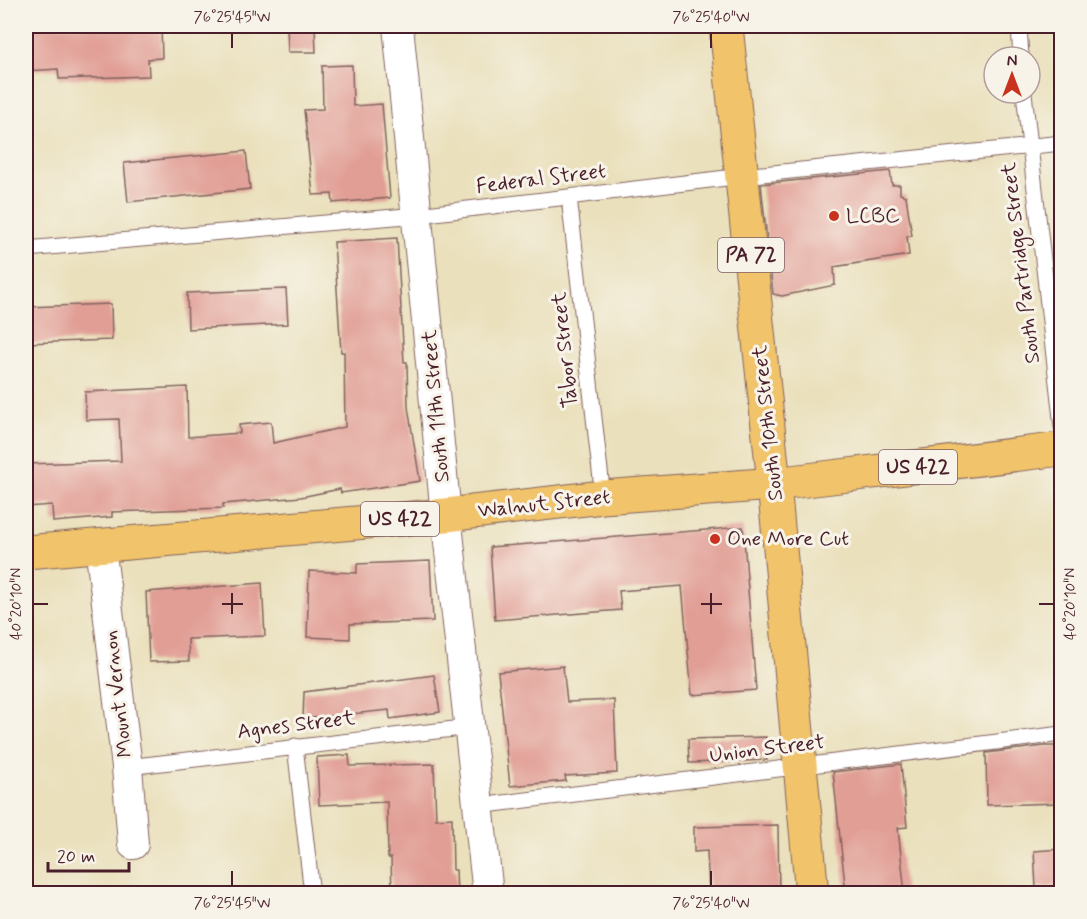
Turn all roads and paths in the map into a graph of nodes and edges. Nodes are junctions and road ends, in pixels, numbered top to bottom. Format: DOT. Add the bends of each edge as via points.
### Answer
graph roads {
  1 [pos="398,26"];
  2 [pos="726,26"];
  3 [pos="1019,26"];
  4 [pos="1021,45"];
  5 [pos="1025,105"];
  6 [pos="1062,144"];
  7 [pos="1028,147"];
  8 [pos="743,176"];
  9 [pos="569,197"];
  10 [pos="418,215"];
  11 [pos="26,249"];
  12 [pos="1062,427"];
  13 [pos="1062,449"];
  14 [pos="774,484"];
  15 [pos="603,497"];
  16 [pos="446,515"];
  17 [pos="100,544"];
  18 [pos="26,552"];
  19 [pos="471,727"];
  20 [pos="1062,734"];
  21 [pos="295,746"];
  22 [pos="801,766"];
  23 [pos="127,767"];
  24 [pos="478,806"];
  25 [pos="133,844"];
  26 [pos="312,894"];
  27 [pos="488,894"];
  28 [pos="812,894"];
  1 -- 10 [label="street, South 11th Street"];
  2 -- 8 [label="highway, South 10th Street / PA 72"];
  3 -- 4 [label="lane"];
  5 -- 7 [label="lane, South Partridge Street"];
  6 -- 7 [label="lane, Federal Street"];
  7 -- 8 [label="lane, Federal Street"];
  7 -- 12 [label="lane, South Partridge Street"];
  8 -- 9 [label="lane, Federal Street"];
  8 -- 14 [label="highway, South 10th Street / PA 72"];
  9 -- 10 [label="lane, Federal Street"];
  9 -- 15 [label="lane, Tabor Street"];
  10 -- 11 [label="lane, Federal Street"];
  10 -- 16 [label="street, South 11th Street"];
  13 -- 14 [label="highway, Walnut Street / US 422"];
  14 -- 15 [label="highway, Walnut Street / US 422"];
  14 -- 22 [label="highway, South 10th Street / PA 72"];
  15 -- 16 [label="highway, Walnut Street / US 422"];
  16 -- 17 [label="highway, Walnut Street / US 422"];
  16 -- 19 [label="street, South 11th Street"];
  17 -- 18 [label="highway, Walnut Street / US 422"];
  17 -- 23 [label="street, Mount Vernon"];
  19 -- 21 [label="lane, Agnes Street"];
  19 -- 24 [label="street, South 11th Street"];
  20 -- 22 [label="lane, Union Street"];
  21 -- 23 [label="lane, Agnes Street"];
  21 -- 26 [label="lane"];
  22 -- 24 [label="lane, Union Street"];
  22 -- 28 [label="highway, South 10th Street / PA 72"];
  23 -- 25 [label="street, Mount Vernon"];
  24 -- 27 [label="street, South 11th Street"];
}
